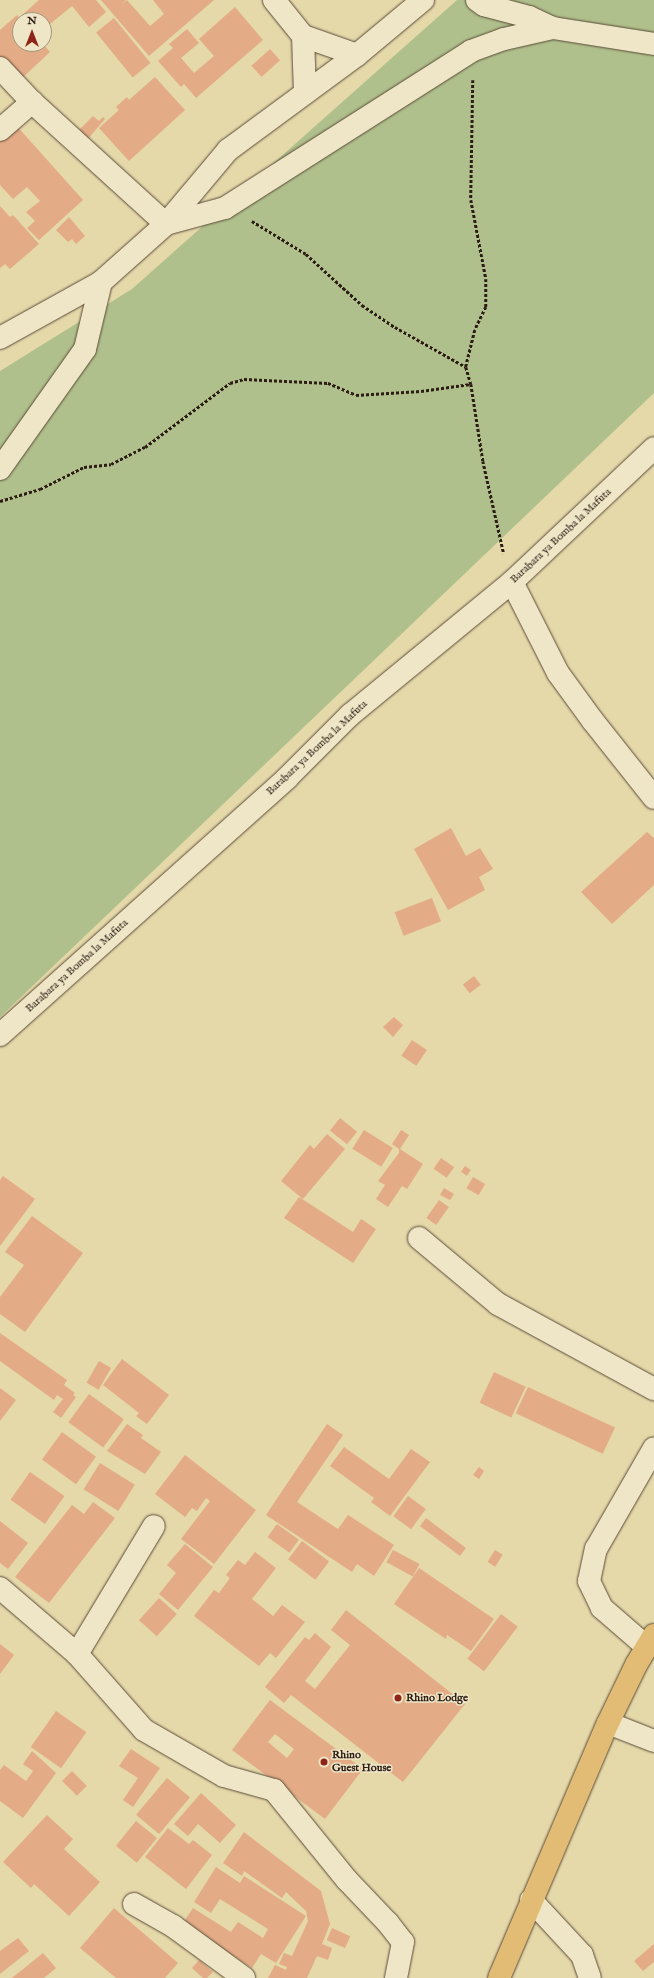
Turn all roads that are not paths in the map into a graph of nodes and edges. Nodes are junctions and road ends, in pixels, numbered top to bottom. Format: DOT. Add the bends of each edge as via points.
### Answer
graph roads {
  1 [pos="274,0"];
  2 [pos="423,0"];
  3 [pos="476,0"];
  4 [pos="553,28"];
  5 [pos="303,36"];
  6 [pos="654,44"];
  7 [pos="357,55"];
  8 [pos="0,68"];
  9 [pos="305,93"];
  10 [pos="32,102"];
  11 [pos="0,130"];
  12 [pos="166,224"];
  13 [pos="101,282"];
  14 [pos="0,338"];
  15 [pos="654,448"];
  16 [pos="0,469"];
  17 [pos="512,582"];
  18 [pos="654,798"];
  19 [pos="0,1035"];
  20 [pos="419,1238"];
  21 [pos="654,1389"];
  22 [pos="654,1448"];
  23 [pos="154,1526"];
  24 [pos="0,1588"];
  25 [pos="650,1641"];
  26 [pos="77,1654"];
  27 [pos="608,1723"];
  28 [pos="654,1741"];
  29 [pos="531,1900"];
  30 [pos="134,1904"];
  31 [pos="244,1978"];
  32 [pos="396,1978"];
  33 [pos="500,1978"];
  34 [pos="590,1978"];
  1 -- 5 [label="street"];
  2 -- 7 [label="street"];
  3 -- 4 [label="street" via="484,5 529,17"];
  4 -- 6 [label="street"];
  4 -- 12 [label="street" via="504,39 470,51 225,208"];
  5 -- 7 [label="street"];
  5 -- 9 [label="street"];
  7 -- 9 [label="street"];
  8 -- 10 [label="street"];
  9 -- 12 [label="street" via="228,150"];
  10 -- 11 [label="street"];
  10 -- 12 [label="street"];
  12 -- 13 [label="street"];
  13 -- 14 [label="street"];
  13 -- 16 [label="street" via="85,349"];
  15 -- 17 [label="street, Barabara ya Bomba la Mafuta"];
  17 -- 18 [label="street" via="558,673"];
  17 -- 19 [label="street, Barabara ya Bomba la Mafuta" via="350,715 287,778"];
  20 -- 21 [label="street" via="498,1304"];
  22 -- 25 [label="street" via="596,1549 589,1581 602,1608"];
  23 -- 26 [label="street"];
  24 -- 26 [label="street"];
  25 -- 27 [label="highway"];
  26 -- 32 [label="street" via="144,1730 224,1776 274,1790 347,1880 403,1942"];
  27 -- 28 [label="street"];
  27 -- 29 [label="highway"];
  29 -- 33 [label="highway"];
  29 -- 34 [label="street" via="582,1954"];
  30 -- 31 [label="street" via="173,1926"];
}
